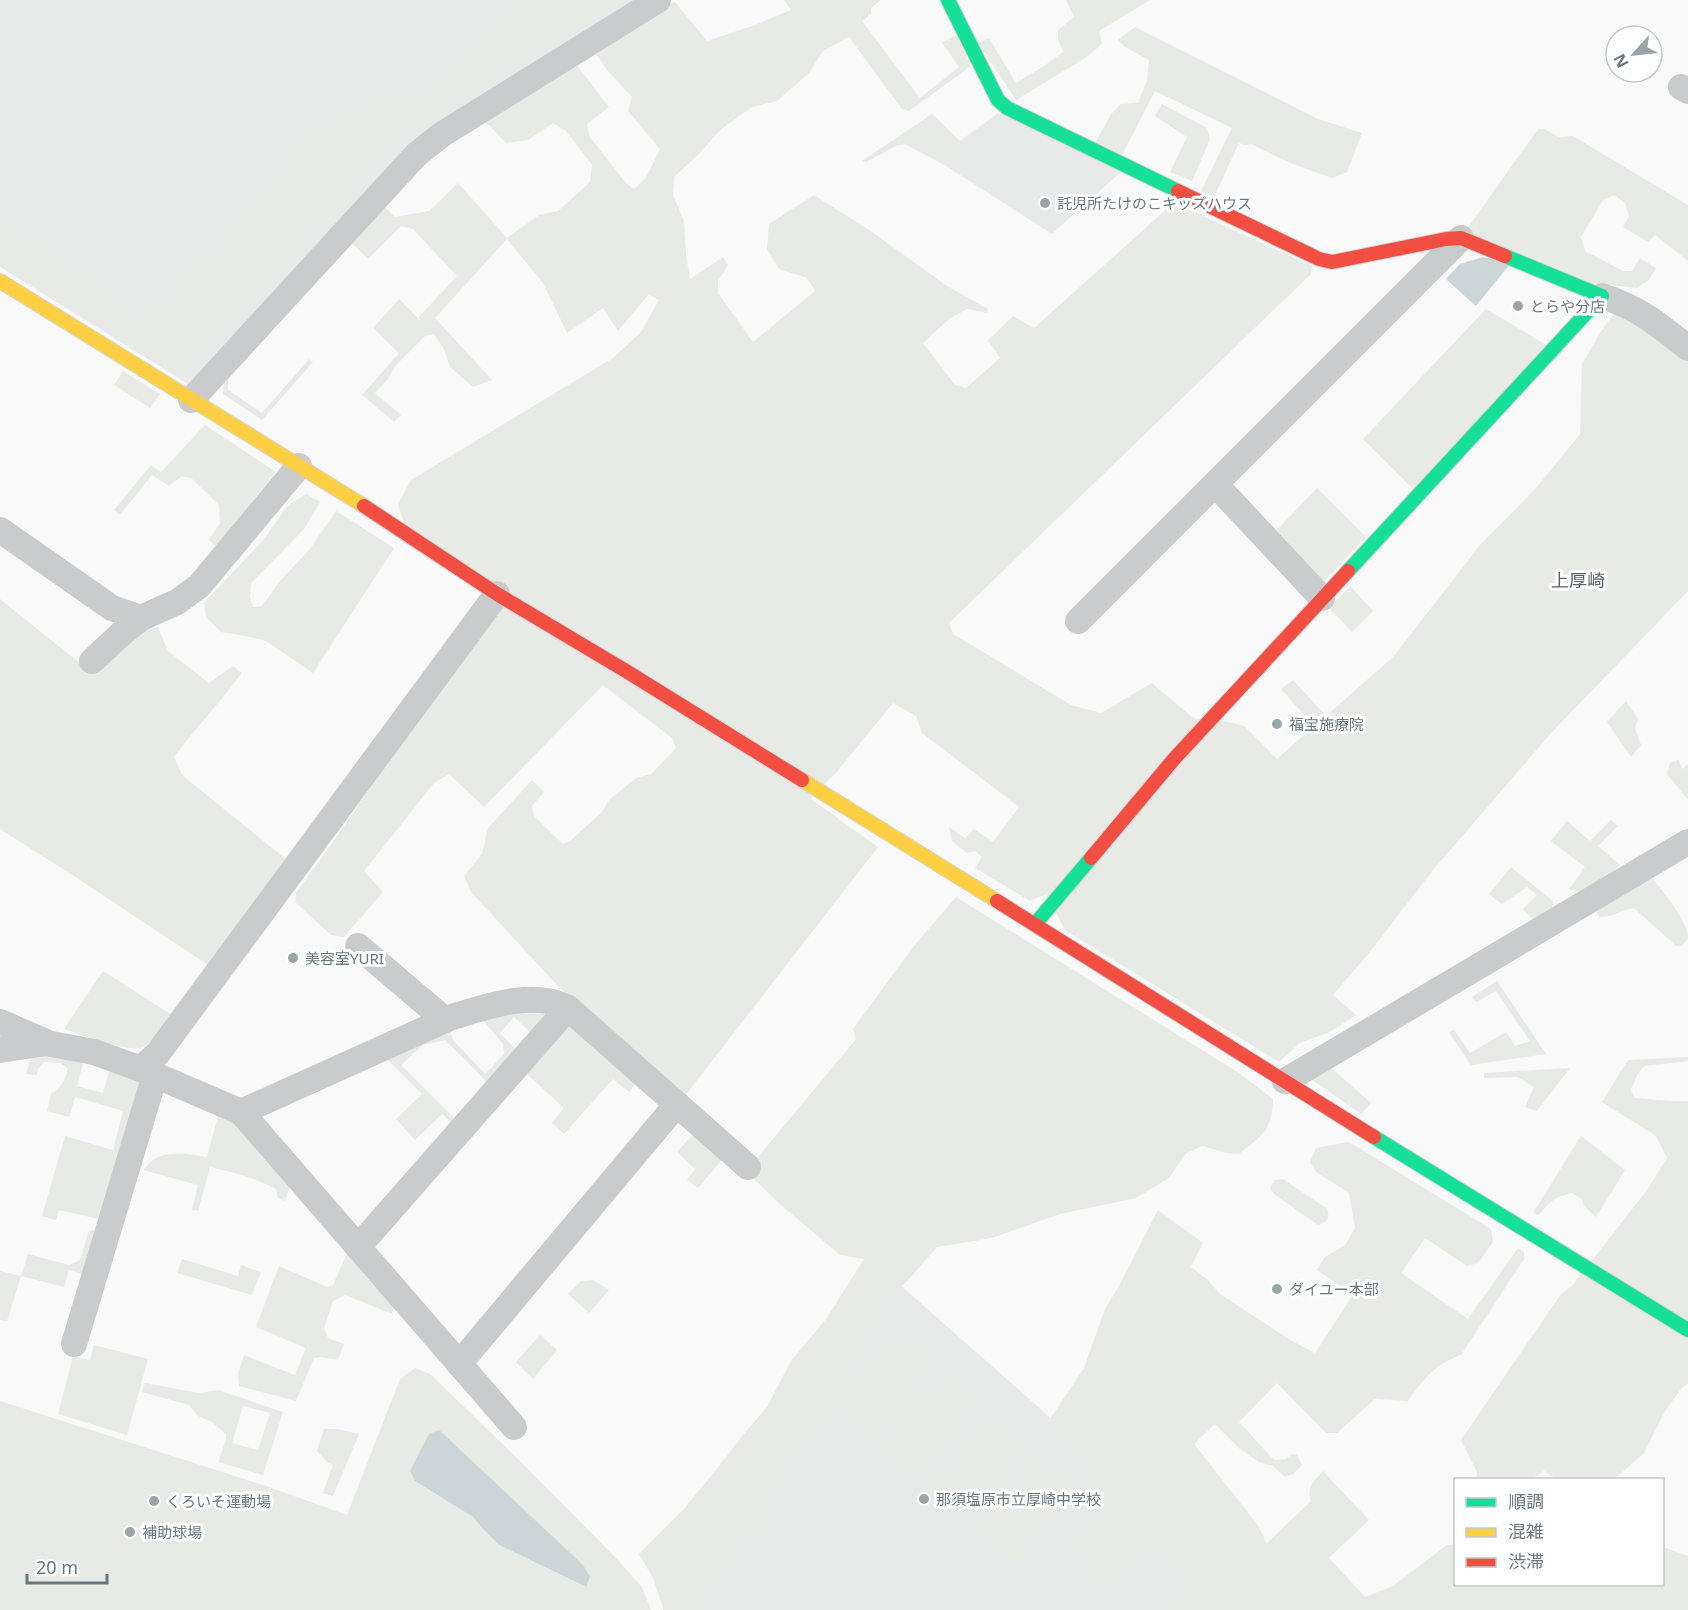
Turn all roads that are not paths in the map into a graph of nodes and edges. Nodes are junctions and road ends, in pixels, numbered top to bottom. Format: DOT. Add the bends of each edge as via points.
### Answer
graph roads {
  1 [pos="658,0"];
  2 [pos="948,0"];
  3 [pos="1461,238"];
  4 [pos="0,281"];
  5 [pos="1602,296"];
  6 [pos="1688,348"];
  7 [pos="191,400"];
  8 [pos="299,466"];
  9 [pos="1215,484"];
  10 [pos="0,530"];
  11 [pos="496,594"];
  12 [pos="1322,598"];
  13 [pos="141,618"];
  14 [pos="1078,621"];
  15 [pos="92,661"];
  16 [pos="1688,842"];
  17 [pos="1035,924"];
  18 [pos="358,946"];
  19 [pos="568,1008"];
  20 [pos="446,1020"];
  21 [pos="0,1022"];
  22 [pos="46,1042"];
  23 [pos="0,1050"];
  24 [pos="148,1072"];
  25 [pos="1285,1081"];
  26 [pos="677,1104"];
  27 [pos="241,1112"];
  28 [pos="748,1167"];
  29 [pos="358,1247"];
  30 [pos="1688,1330"];
  31 [pos="74,1344"];
  32 [pos="459,1364"];
  33 [pos="514,1427"];
  1 -- 7 [label="street" via="416,154"];
  2 -- 3 [label="street" via="998,100 1007,108 1319,259 1332,262"];
  3 -- 5 [label="street"];
  3 -- 9 [label="street"];
  4 -- 7 [label="street"];
  5 -- 6 [label="street" via="1647,316"];
  5 -- 12 [label="street"];
  7 -- 8 [label="street"];
  8 -- 11 [label="street"];
  8 -- 13 [label="street" via="200,586 177,603"];
  9 -- 12 [label="street"];
  9 -- 14 [label="street"];
  10 -- 13 [label="street" via="112,608"];
  11 -- 17 [label="street"];
  11 -- 24 [label="street" via="158,1053"];
  12 -- 17 [label="street" via="1174,759"];
  13 -- 15 [label="street"];
  16 -- 25 [label="street"];
  17 -- 25 [label="street"];
  18 -- 20 [label="street"];
  19 -- 20 [label="street" via="558,1002 517,1000"];
  19 -- 26 [label="street"];
  19 -- 29 [label="street"];
  20 -- 27 [label="street"];
  21 -- 22 [label="street"];
  22 -- 23 [label="street"];
  22 -- 24 [label="street" via="94,1052"];
  24 -- 27 [label="street"];
  24 -- 31 [label="street"];
  25 -- 30 [label="street"];
  26 -- 28 [label="street"];
  26 -- 32 [label="street"];
  27 -- 29 [label="street"];
  29 -- 32 [label="street"];
  32 -- 33 [label="street"];
}
